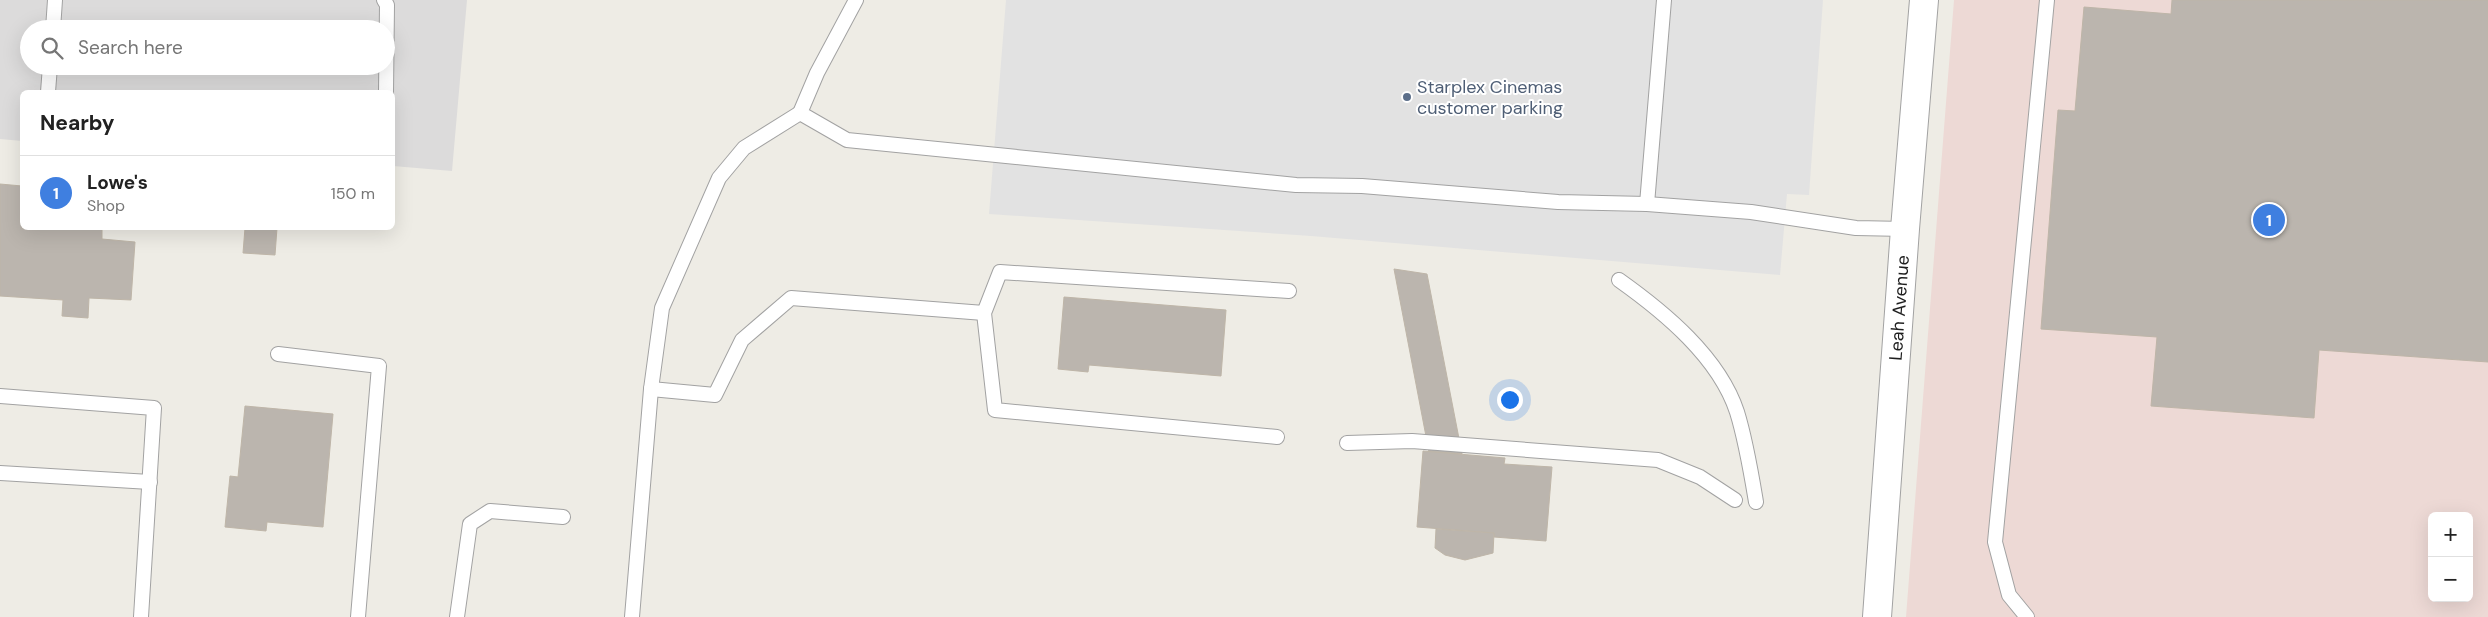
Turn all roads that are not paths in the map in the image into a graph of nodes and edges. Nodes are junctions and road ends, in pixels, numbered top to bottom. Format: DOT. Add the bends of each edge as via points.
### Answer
graph roads {
  1 [pos="55,0"];
  2 [pos="384,0"];
  3 [pos="856,0"];
  4 [pos="1664,0"];
  5 [pos="1924,0"];
  6 [pos="2047,0"];
  7 [pos="54,20"];
  8 [pos="387,20"];
  9 [pos="49,75"];
  10 [pos="386,75"];
  11 [pos="48,90"];
  12 [pos="386,90"];
  13 [pos="800,113"];
  14 [pos="1646,204"];
  15 [pos="1905,229"];
  16 [pos="1619,280"];
  17 [pos="1288,292"];
  18 [pos="984,313"];
  19 [pos="278,354"];
  20 [pos="651,389"];
  21 [pos="0,396"];
  22 [pos="1277,437"];
  23 [pos="1347,443"];
  24 [pos="0,473"];
  25 [pos="150,482"];
  26 [pos="1735,500"];
  27 [pos="1756,502"];
  28 [pos="563,517"];
  29 [pos="141,617"];
  30 [pos="358,617"];
  31 [pos="457,617"];
  32 [pos="632,617"];
  33 [pos="1877,617"];
  34 [pos="2028,617"];
  1 -- 7 [label="lane"];
  2 -- 8 [label="lane"];
  3 -- 13 [label="lane" via="817,73"];
  4 -- 14 [label="lane"];
  5 -- 15 [label="street, Leah Avenue"];
  6 -- 34 [label="lane" via="1995,542 2009,596"];
  9 -- 11 [label="lane"];
  10 -- 12 [label="lane"];
  13 -- 14 [label="lane" via="847,140 1296,185 1362,186 1558,202"];
  13 -- 20 [label="lane" via="744,148 719,178 662,308"];
  14 -- 15 [label="lane" via="1751,212 1856,228"];
  15 -- 33 [label="street, Leah Avenue"];
  16 -- 27 [label="lane" via="1676,322 1718,376 1736,410"];
  17 -- 18 [label="lane" via="1000,272"];
  18 -- 20 [label="lane" via="791,298 742,340 714,395"];
  18 -- 22 [label="lane" via="995,410"];
  19 -- 30 [label="lane" via="378,366"];
  20 -- 32 [label="lane"];
  21 -- 25 [label="lane" via="154,408"];
  23 -- 26 [label="lane" via="1412,440 1658,460 1700,477"];
  24 -- 25 [label="lane"];
  25 -- 29 [label="lane"];
  28 -- 31 [label="lane" via="490,510 470,524"];
}
